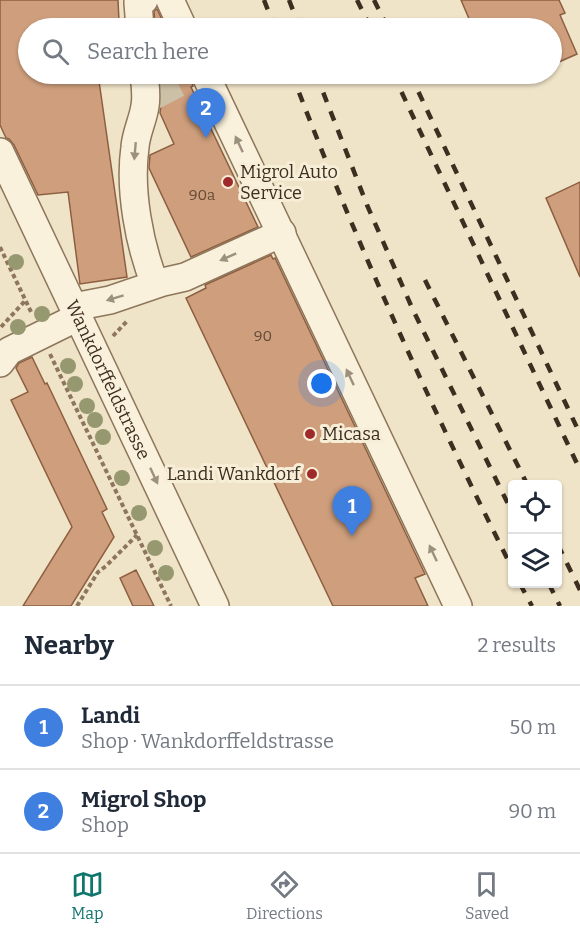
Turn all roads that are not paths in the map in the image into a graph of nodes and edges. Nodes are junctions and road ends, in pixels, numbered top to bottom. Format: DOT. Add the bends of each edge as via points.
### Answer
graph roads {
  1 [pos="144,0"];
  2 [pos="170,0"];
  3 [pos="140,18"];
  4 [pos="178,18"];
  5 [pos="205,84"];
  6 [pos="148,92"];
  7 [pos="0,152"];
  8 [pos="282,233"];
  9 [pos="155,284"];
  10 [pos="77,313"];
  11 [pos="0,363"];
  12 [pos="215,606"];
  13 [pos="458,606"];
  1 -- 3 [label="street" via="138,3"];
  2 -- 4 [label="street"];
  8 -- 5 [label="street, one-way"];
  6 -- 9 [label="street, one-way" via="136,138 134,175 138,225"];
  7 -- 10 [label="street, Wankdorffeldstrasse"];
  8 -- 9 [label="street, one-way" via="185,277"];
  13 -- 8 [label="street, one-way"];
  9 -- 10 [label="street, one-way" via="84,305"];
  10 -- 11 [label="street" via="9,351"];
  10 -- 12 [label="street, Wankdorffeldstrasse, one-way"];
}
